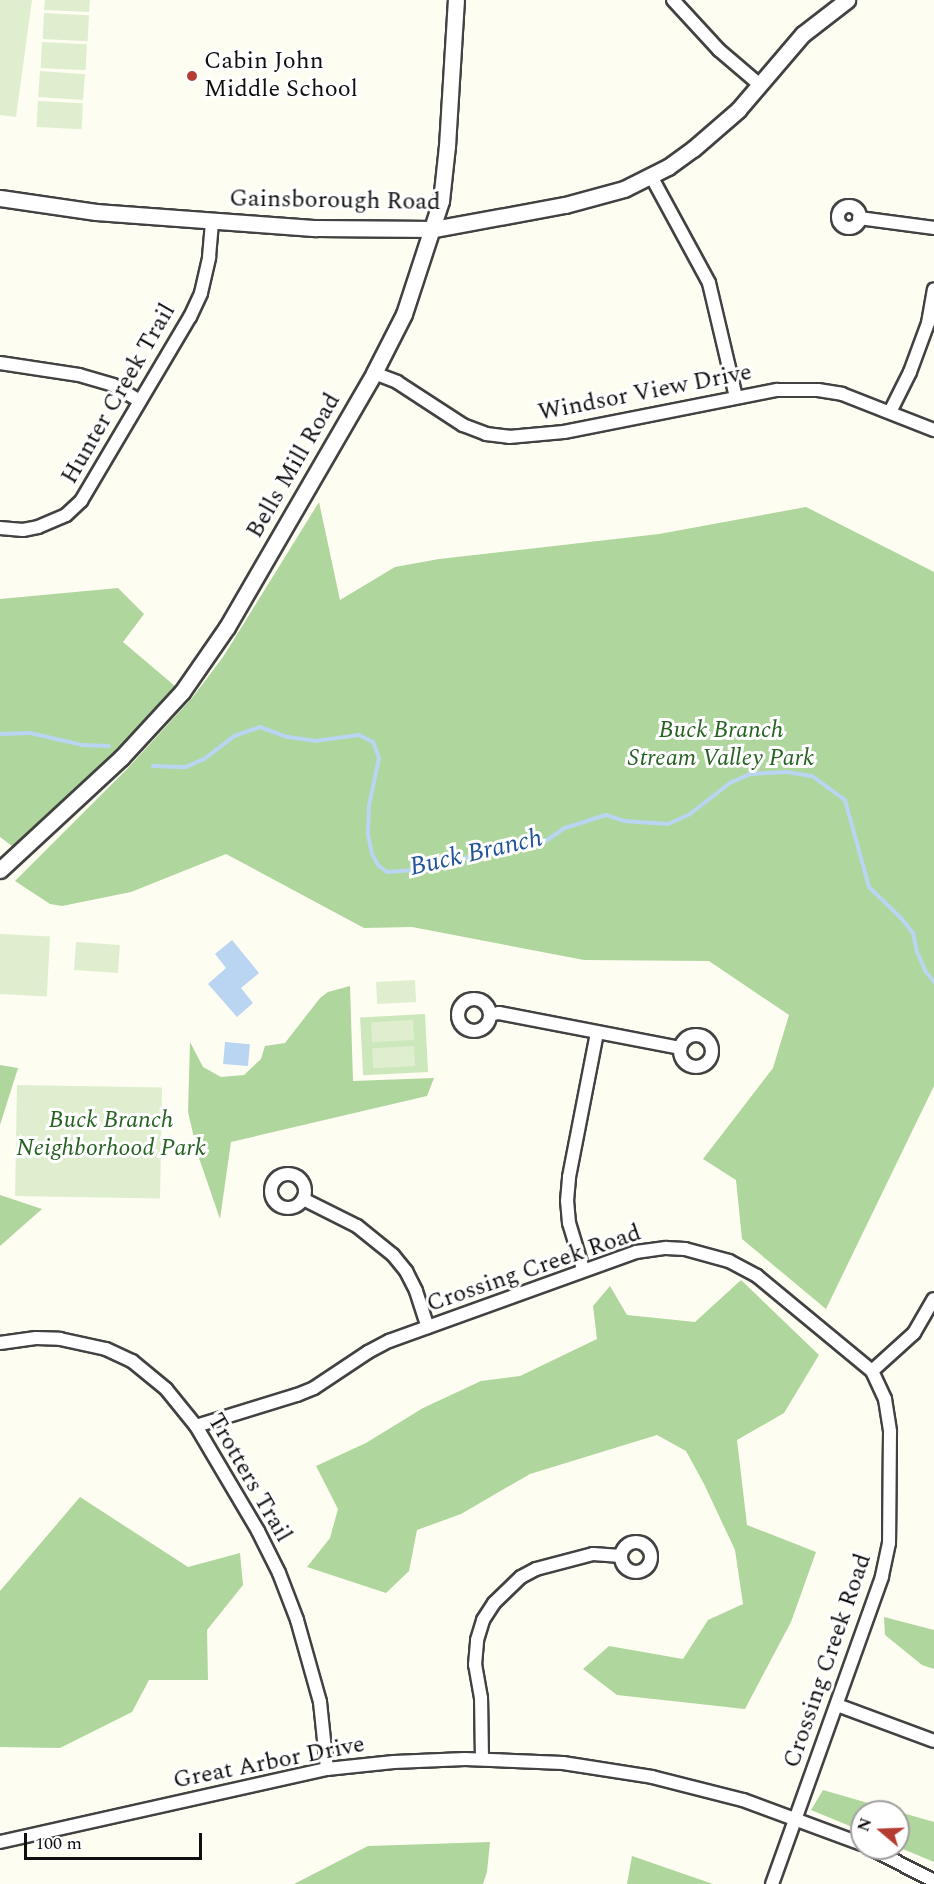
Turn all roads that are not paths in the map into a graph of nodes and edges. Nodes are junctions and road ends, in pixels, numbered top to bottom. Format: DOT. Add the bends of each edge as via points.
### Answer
graph roads {
  1 [pos="456,0"];
  2 [pos="673,0"];
  3 [pos="847,0"];
  4 [pos="759,84"];
  5 [pos="651,176"];
  6 [pos="0,198"];
  7 [pos="859,218"];
  8 [pos="212,222"];
  9 [pos="934,228"];
  10 [pos="434,229"];
  11 [pos="934,290"];
  12 [pos="0,363"];
  13 [pos="374,373"];
  14 [pos="736,397"];
  15 [pos="140,401"];
  16 [pos="890,412"];
  17 [pos="934,430"];
  18 [pos="0,528"];
  19 [pos="0,870"];
  20 [pos="490,1015"];
  21 [pos="597,1033"];
  22 [pos="680,1048"];
  23 [pos="303,1199"];
  24 [pos="583,1269"];
  25 [pos="934,1299"];
  26 [pos="428,1327"];
  27 [pos="0,1343"];
  28 [pos="872,1371"];
  29 [pos="196,1426"];
  30 [pos="621,1556"];
  31 [pos="837,1705"];
  32 [pos="934,1741"];
  33 [pos="482,1759"];
  34 [pos="327,1769"];
  35 [pos="796,1818"];
  36 [pos="850,1839"];
  37 [pos="0,1842"];
  38 [pos="893,1860"];
  39 [pos="934,1881"];
  40 [pos="772,1884"];
  1 -- 10 [label="street, Bells Mill Road" via="447,146"];
  2 -- 4 [label="street" via="719,50"];
  3 -- 4 [label="street, Gainsborough Road" via="803,34"];
  4 -- 5 [label="street, Gainsborough Road" via="738,110 693,149"];
  5 -- 10 [label="street, Gainsborough Road" via="624,189 565,205"];
  5 -- 14 [label="street" via="709,283"];
  6 -- 8 [label="street, Gainsborough Road" via="96,212"];
  7 -- 9 [label="street"];
  8 -- 10 [label="street, Gainsborough Road"];
  8 -- 15 [label="street, Hunter Creek Trail" via="201,293"];
  10 -- 13 [label="street, Bells Mill Road" via="404,314"];
  11 -- 16 [label="street" via="910,372"];
  12 -- 15 [label="street" via="79,375 113,385"];
  13 -- 14 [label="street, Windsor View Drive" via="398,382 463,425 509,437 564,432"];
  13 -- 19 [label="street, Bells Mill Road" via="227,627 182,692 121,758"];
  14 -- 16 [label="street, Windsor View Drive" via="777,390 818,390 842,394"];
  15 -- 18 [label="street, Hunter Creek Trail" via="81,501 66,514 38,527"];
  16 -- 17 [label="street, Windsor View Drive"];
  20 -- 21 [label="street" via="499,1013"];
  21 -- 22 [label="street"];
  21 -- 24 [label="street" via="567,1201 569,1223"];
  23 -- 26 [label="street" via="357,1226 393,1255 416,1291"];
  24 -- 26 [label="street, Crossing Creek Road"];
  24 -- 28 [label="street, Crossing Creek Road" via="649,1250 685,1249 713,1255 757,1276"];
  25 -- 28 [label="street" via="914,1333"];
  26 -- 29 [label="street, Crossing Creek Road" via="368,1352 314,1388"];
  27 -- 29 [label="street, Trotters Trail" via="60,1338 106,1349 132,1361 166,1389"];
  28 -- 31 [label="street, Crossing Creek Road" via="885,1399 890,1432 889,1543 882,1577"];
  29 -- 34 [label="street, Trotters Trail" via="258,1531 297,1620 320,1702"];
  30 -- 33 [label="street" via="593,1554 536,1569 521,1577 494,1603 483,1620 475,1665 481,1698"];
  31 -- 32 [label="street"];
  31 -- 35 [label="street, Crossing Creek Road"];
  33 -- 34 [label="street, Great Arbor Drive"];
  33 -- 35 [label="street, Great Arbor Drive" via="563,1763 652,1777"];
  34 -- 37 [label="street, Great Arbor Drive"];
  35 -- 36 [label="street, Great Arbor Drive"];
  35 -- 40 [label="street, Crossing Creek Road"];
  38 -- 39 [label="street"];
}
